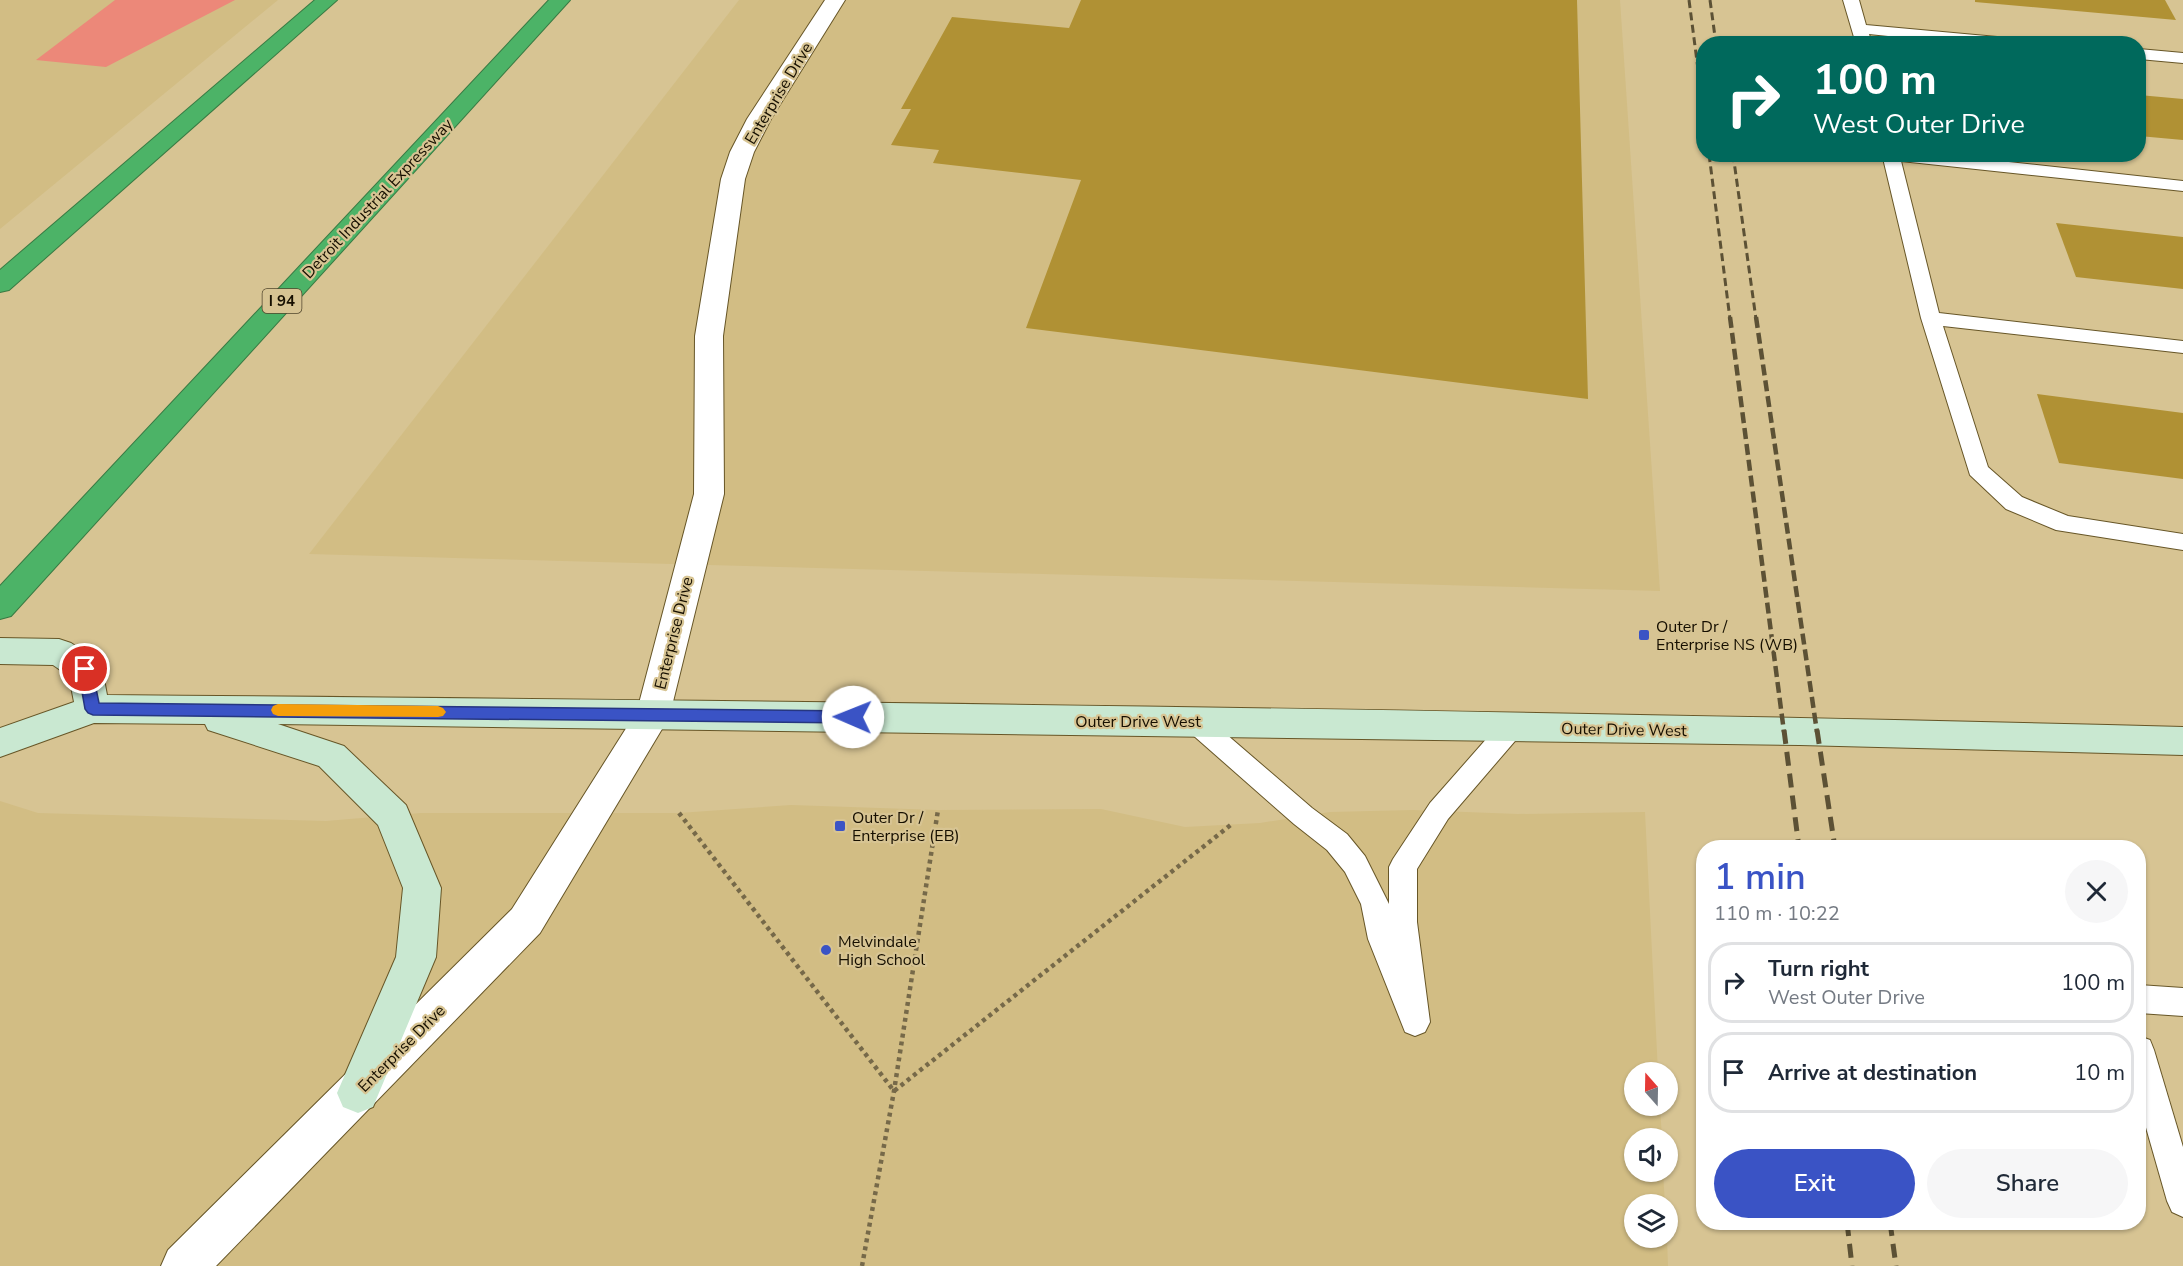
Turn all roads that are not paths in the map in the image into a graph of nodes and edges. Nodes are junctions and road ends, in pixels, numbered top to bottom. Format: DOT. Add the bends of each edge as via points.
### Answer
graph roads {
  1 [pos="327,0"];
  2 [pos="560,0"];
  3 [pos="836,0"];
  4 [pos="1851,0"];
  5 [pos="1862,36"];
  6 [pos="2146,55"];
  7 [pos="2183,58"];
  8 [pos="1893,162"];
  9 [pos="1957,162"];
  10 [pos="2183,186"];
  11 [pos="0,284"];
  12 [pos="1931,318"];
  13 [pos="2183,347"];
  14 [pos="2183,542"];
  15 [pos="2,605"];
  16 [pos="0,651"];
  17 [pos="93,709"];
  18 [pos="135,709"];
  19 [pos="653,714"];
  20 [pos="1195,722"];
  21 [pos="1512,727"];
  22 [pos="2183,741"];
  23 [pos="0,743"];
  24 [pos="2146,999"];
  25 [pos="2183,1002"];
  26 [pos="2146,1074"];
  27 [pos="358,1092"];
  28 [pos="2183,1201"];
  29 [pos="184,1266"];
  1 -- 11 [label="highway"];
  2 -- 15 [label="highway, Detroit Industrial Expressway / I 94"];
  3 -- 19 [label="street, Enterprise Drive" via="759,119 734,178 709,336 709,494"];
  4 -- 5 [label="lane"];
  6 -- 7 [label="lane"];
  8 -- 12 [label="lane"];
  9 -- 10 [label="lane"];
  12 -- 13 [label="lane"];
  12 -- 14 [label="lane" via="1978,470 2014,503 2064,524"];
  16 -- 17 [label="main road" via="59,651 85,669"];
  17 -- 18 [label="main road, Outer Drive West"];
  17 -- 23 [label="main road"];
  18 -- 19 [label="main road, Outer Drive West"];
  18 -- 27 [label="main road" via="225,720 331,756 393,816 422,888 416,957"];
  19 -- 20 [label="main road, Outer Drive West"];
  19 -- 27 [label="street, Enterprise Drive" via="526,921"];
  20 -- 21 [label="main road, Outer Drive West"];
  20 -- 21 [label="lane" via="1337,842 1355,864 1375,903 1382,939 1415,1022 1403,922 1403,867 1439,811"];
  21 -- 22 [label="main road, Outer Drive West"];
  24 -- 25 [label="lane"];
  26 -- 28 [label="lane"];
  27 -- 29 [label="street, Enterprise Drive"];
}
